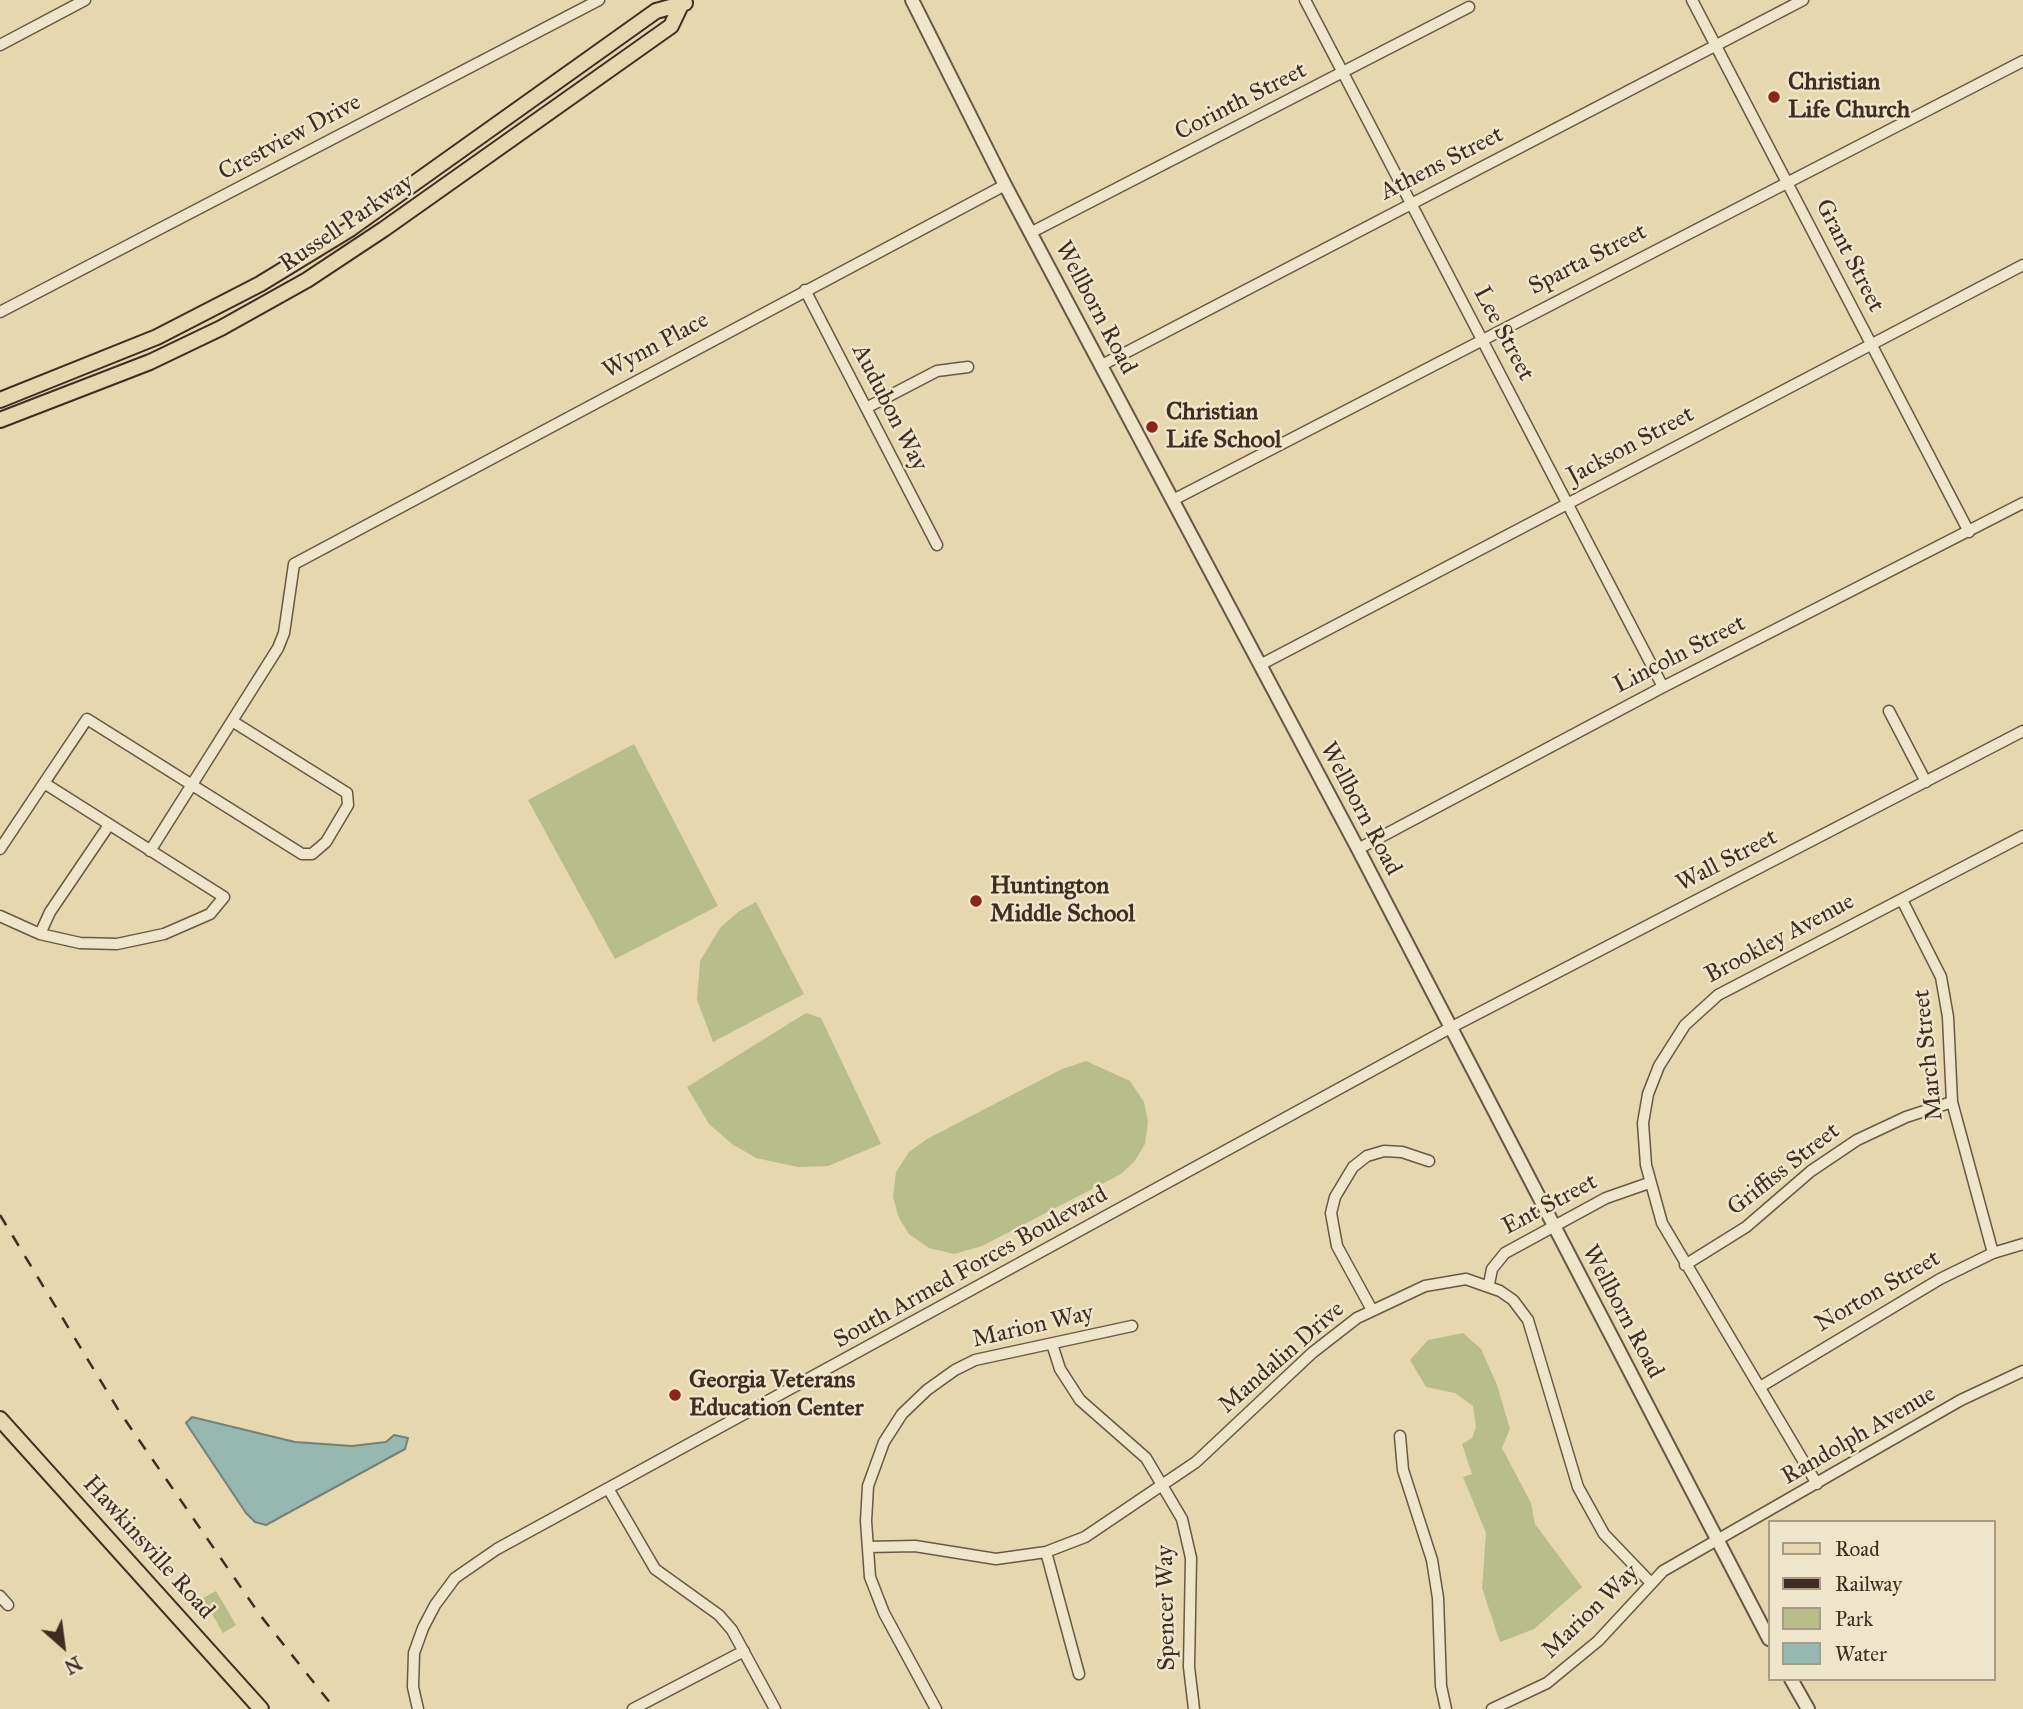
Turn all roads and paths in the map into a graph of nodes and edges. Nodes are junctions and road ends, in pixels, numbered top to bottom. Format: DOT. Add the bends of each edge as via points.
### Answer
graph roads {
  1 [pos="85,0"];
  2 [pos="599,0"];
  3 [pos="912,0"];
  4 [pos="1305,0"];
  5 [pos="1692,0"];
  6 [pos="1803,0"];
  7 [pos="685,3"];
  8 [pos="1469,7"];
  9 [pos="0,45"];
  10 [pos="1715,46"];
  11 [pos="2023,61"];
  12 [pos="1343,73"];
  13 [pos="1786,181"];
  14 [pos="1006,185"];
  15 [pos="1411,204"];
  16 [pos="1032,232"];
  17 [pos="2023,265"];
  18 [pos="805,290"];
  19 [pos="0,312"];
  20 [pos="1482,339"];
  21 [pos="1870,344"];
  22 [pos="1102,365"];
  23 [pos="968,368"];
  24 [pos="0,400"];
  25 [pos="866,408"];
  26 [pos="0,420"];
  27 [pos="1173,500"];
  28 [pos="1567,503"];
  29 [pos="2023,503"];
  30 [pos="1969,532"];
  31 [pos="937,545"];
  32 [pos="1260,665"];
  33 [pos="1663,687"];
  34 [pos="1889,711"];
  35 [pos="232,721"];
  36 [pos="2023,731"];
  37 [pos="1926,782"];
  38 [pos="44,783"];
  39 [pos="192,784"];
  40 [pos="109,825"];
  41 [pos="2023,836"];
  42 [pos="0,849"];
  43 [pos="1359,849"];
  44 [pos="150,851"];
  45 [pos="1902,900"];
  46 [pos="0,916"];
  47 [pos="40,934"];
  48 [pos="1450,1028"];
  49 [pos="1952,1102"];
  50 [pos="1429,1161"];
  51 [pos="1648,1183"];
  52 [pos="1553,1226"];
  53 [pos="2023,1244"];
  54 [pos="1993,1253"];
  55 [pos="1685,1265"];
  56 [pos="1489,1284"];
  57 [pos="1372,1310"];
  58 [pos="1132,1326"];
  59 [pos="1052,1344"];
  60 [pos="2023,1371"];
  61 [pos="1760,1387"];
  62 [pos="0,1419"];
  63 [pos="1400,1436"];
  64 [pos="1164,1484"];
  65 [pos="1817,1484"];
  66 [pos="609,1490"];
  67 [pos="1718,1541"];
  68 [pos="867,1547"];
  69 [pos="1045,1552"];
  70 [pos="1651,1583"];
  71 [pos="0,1596"];
  72 [pos="8,1605"];
  73 [pos="1768,1637"];
  74 [pos="744,1651"];
  75 [pos="1079,1674"];
  76 [pos="1792,1681"];
  77 [pos="261,1709"];
  78 [pos="418,1709"];
  79 [pos="634,1709"];
  80 [pos="775,1709"];
  81 [pos="936,1709"];
  82 [pos="1194,1709"];
  83 [pos="1446,1709"];
  84 [pos="1492,1709"];
  85 [pos="1808,1709"];
  1 -- 9 [label="street"];
  2 -- 19 [label="street, Crestview Drive"];
  3 -- 14 [label="street, Wellborn Road"];
  4 -- 12 [label="street, Lee Street"];
  5 -- 10 [label="street, Grant Street"];
  6 -- 10 [label="street, Athens Street"];
  7 -- 24 [label="main road, Russell Parkway" via="656,11 350,229 260,284 157,337"];
  7 -- 26 [label="main road, Russell Parkway" via="671,26 316,274 150,362"];
  8 -- 12 [label="street, Corinth Street"];
  10 -- 13 [label="street, Grant Street"];
  10 -- 15 [label="street, Athens Street"];
  11 -- 13 [label="street, Sparta Street"];
  12 -- 15 [label="street, Lee Street"];
  12 -- 16 [label="street, Corinth Street"];
  13 -- 20 [label="street, Sparta Street"];
  13 -- 21 [label="street, Grant Street"];
  14 -- 16 [label="street, Wellborn Road"];
  14 -- 18 [label="street, Wynn Place"];
  15 -- 20 [label="street, Lee Street"];
  15 -- 22 [label="street, Athens Street"];
  16 -- 22 [label="street, Wellborn Road"];
  17 -- 21 [label="street, Jackson Street"];
  18 -- 25 [label="street, Audubon Way"];
  18 -- 35 [label="street, Wynn Place" via="295,564 278,648"];
  20 -- 27 [label="street, Sparta Street"];
  20 -- 28 [label="street, Lee Street"];
  21 -- 28 [label="street, Jackson Street"];
  21 -- 30 [label="street, Grant Street"];
  22 -- 27 [label="street, Wellborn Road"];
  23 -- 25 [label="street" via="937,372"];
  25 -- 31 [label="street, Audubon Way"];
  27 -- 32 [label="street, Wellborn Road"];
  28 -- 32 [label="street, Jackson Street"];
  28 -- 33 [label="street, Lee Street"];
  29 -- 30 [label="street, Lincoln Street"];
  30 -- 33 [label="street, Lincoln Street"];
  32 -- 43 [label="street, Wellborn Road"];
  33 -- 43 [label="street, Lincoln Street"];
  34 -- 37 [label="street"];
  35 -- 39 [label="street, Wynn Place"];
  35 -- 39 [label="street" via="347,793 348,805 326,842 312,854 302,854"];
  36 -- 37 [label="street, Wall Street"];
  37 -- 48 [label="street, Wall Street"];
  38 -- 39 [label="street" via="87,719"];
  38 -- 40 [label="street"];
  38 -- 42 [label="street"];
  39 -- 44 [label="street, Wynn Place"];
  40 -- 44 [label="street"];
  40 -- 47 [label="street"];
  41 -- 45 [label="street, Brookley Avenue"];
  43 -- 48 [label="street, Wellborn Road"];
  44 -- 47 [label="street" via="224,897 210,914 164,934 117,944 80,943"];
  45 -- 49 [label="street, March Street" via="1941,976"];
  45 -- 51 [label="street, Brookley Avenue" via="1718,995 1694,1013 1659,1066 1648,1094 1643,1138"];
  46 -- 47 [label="street"];
  48 -- 52 [label="street, Wellborn Road"];
  48 -- 66 [label="street, South Armed Forces Boulevard"];
  49 -- 54 [label="street, March Street"];
  49 -- 55 [label="street, Griffiss Street" via="1857,1140 1811,1171 1746,1227"];
  50 -- 57 [label="street" via="1393,1151 1367,1156 1353,1167 1335,1197 1331,1213 1337,1246"];
  51 -- 52 [label="street, Ent Street" via="1606,1198"];
  51 -- 55 [label="street, Brookley Avenue" via="1662,1223"];
  52 -- 56 [label="street, Ent Street" via="1505,1252 1492,1269"];
  52 -- 67 [label="street, Wellborn Road"];
  53 -- 54 [label="street, Norton Street"];
  54 -- 61 [label="street, Norton Street" via="1864,1322"];
  55 -- 61 [label="street, Brookley Avenue"];
  56 -- 57 [label="street, Mandalin Drive" via="1466,1279 1439,1281"];
  56 -- 70 [label="street" via="1513,1300 1535,1335 1572,1470 1586,1504 1615,1548"];
  57 -- 64 [label="street, Mandalin Drive" via="1327,1340 1214,1447"];
  58 -- 59 [label="street, Marion Way"];
  59 -- 64 [label="street, Spencer Way" via="1060,1368 1080,1400 1146,1458"];
  59 -- 68 [label="street, Marion Way" via="975,1360 946,1376 902,1414 884,1442 868,1486"];
  60 -- 65 [label="street, Randolph Avenue" via="1961,1400"];
  61 -- 65 [label="street, Brookley Avenue"];
  62 -- 77 [label="main road, Hawkinsville Road"];
  63 -- 83 [label="street" via="1404,1470 1432,1560"];
  64 -- 69 [label="street, Mandalin Drive" via="1101,1528"];
  64 -- 82 [label="street, Spencer Way" via="1180,1512 1190,1548 1189,1667"];
  65 -- 67 [label="street, Randolph Avenue"];
  66 -- 74 [label="street" via="655,1569 719,1615"];
  66 -- 78 [label="street, South Armed Forces Boulevard" via="497,1549 455,1578 435,1605 414,1653"];
  67 -- 70 [label="street, Marion Way" via="1671,1566"];
  67 -- 73 [label="street, Wellborn Road"];
  68 -- 69 [label="street, Mandalin Drive" via="915,1546 996,1559"];
  68 -- 81 [label="street, Marion Way" via="878,1601"];
  69 -- 75 [label="street"];
  70 -- 84 [label="street, Marion Way" via="1598,1641 1547,1683"];
  71 -- 72 [label="street"];
  74 -- 79 [label="street"];
  74 -- 80 [label="street"];
  76 -- 85 [label="street"];
}
